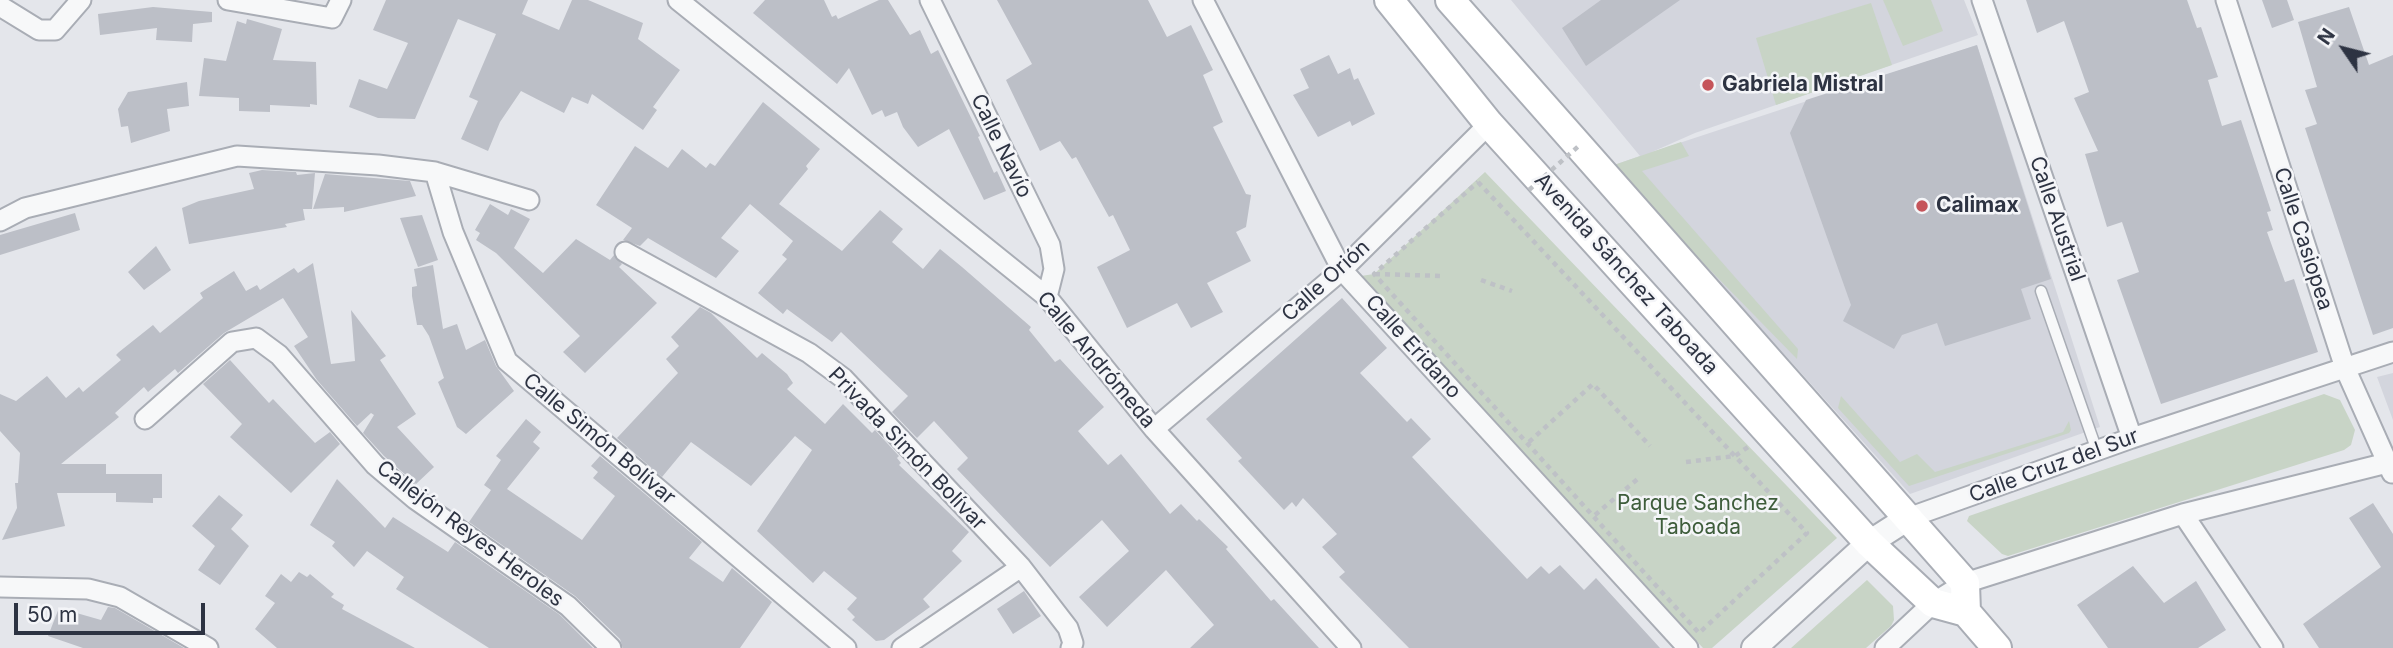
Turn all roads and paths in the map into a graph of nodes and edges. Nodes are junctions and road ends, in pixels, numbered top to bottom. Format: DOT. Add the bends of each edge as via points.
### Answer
graph roads {
  1 [pos="81,0"];
  2 [pos="228,0"];
  3 [pos="341,0"];
  4 [pos="678,0"];
  5 [pos="930,0"];
  6 [pos="1203,0"];
  7 [pos="1389,0"];
  8 [pos="1450,0"];
  9 [pos="1982,0"];
  10 [pos="2226,0"];
  11 [pos="0,6"];
  12 [pos="1489,124"];
  13 [pos="1581,144"];
  14 [pos="435,172"];
  15 [pos="1528,190"];
  16 [pos="529,200"];
  17 [pos="0,221"];
  18 [pos="625,252"];
  19 [pos="1342,270"];
  20 [pos="1374,274"];
  21 [pos="1444,276"];
  22 [pos="1480,280"];
  23 [pos="1512,291"];
  24 [pos="2041,291"];
  25 [pos="1047,297"];
  26 [pos="2393,352"];
  27 [pos="2345,368"];
  28 [pos="145,419"];
  29 [pos="1154,429"];
  30 [pos="1768,431"];
  31 [pos="2132,438"];
  32 [pos="1528,443"];
  33 [pos="1650,446"];
  34 [pos="2096,451"];
  35 [pos="1735,456"];
  36 [pos="1686,462"];
  37 [pos="2390,468"];
  38 [pos="1640,477"];
  39 [pos="2183,514"];
  40 [pos="1594,516"];
  41 [pos="1908,518"];
  42 [pos="1869,543"];
  43 [pos="1021,567"];
  44 [pos="1965,583"];
  45 [pos="0,587"];
  46 [pos="1933,603"];
  47 [pos="1966,612"];
  48 [pos="208,648"];
  49 [pos="611,648"];
  50 [pos="846,648"];
  51 [pos="902,648"];
  52 [pos="1071,648"];
  53 [pos="1351,648"];
  54 [pos="1688,648"];
  55 [pos="1754,648"];
  56 [pos="1885,648"];
  57 [pos="1997,648"];
  58 [pos="2273,648"];
  1 -- 11 [label="street" via="55,30 39,30"];
  2 -- 3 [label="street" via="332,18"];
  4 -- 25 [label="street, Calle Andrómeda"];
  5 -- 25 [label="street, Calle Navío" via="1050,245 1054,269"];
  6 -- 19 [label="street, Calle Eridano"];
  7 -- 12 [label="main road, Avenida Sánchez Taboada"];
  8 -- 41 [label="main road"];
  9 -- 31 [label="street, Calle Austrial"];
  10 -- 27 [label="street, Calle Casiopea"];
  12 -- 19 [label="street, Calle Orión"];
  12 -- 30 [label="main road, Avenida Sánchez Taboada"];
  13 -- 15 [label="path, bridge"];
  14 -- 16 [label="street"];
  14 -- 17 [label="street" via="237,156 25,208"];
  14 -- 50 [label="street, Calle Simón Bolívar" via="453,232 507,361"];
  18 -- 43 [label="street, Privada Simón Bolívar" via="809,353 843,378"];
  19 -- 29 [label="street, Calle Orión"];
  19 -- 54 [label="street, Calle Eridano"];
  20 -- 21 [label="path"];
  20 -- 32 [label="path"];
  20 -- 35 [label="path" via="1478,182"];
  22 -- 23 [label="path"];
  24 -- 34 [label="lane"];
  25 -- 29 [label="street, Calle Andrómeda"];
  26 -- 27 [label="street, Calle Cruz del Sur"];
  27 -- 31 [label="street, Calle Cruz del Sur"];
  27 -- 37 [label="street, Calle Casiopea"];
  28 -- 49 [label="street, Callejón Reyes Heroles" via="232,342 256,338 279,355 375,465 415,499 568,606"];
  29 -- 53 [label="street, Calle Andrómeda"];
  30 -- 35 [label="path"];
  30 -- 42 [label="main road, Avenida Sánchez Taboada"];
  31 -- 34 [label="street, Calle Cruz del Sur"];
  32 -- 33 [label="path" via="1593,384"];
  32 -- 40 [label="path"];
  34 -- 41 [label="street, Calle Cruz del Sur"];
  35 -- 36 [label="path"];
  35 -- 40 [label="path" via="1807,533 1699,633"];
  37 -- 39 [label="street"];
  38 -- 40 [label="path"];
  39 -- 44 [label="street"];
  39 -- 58 [label="street"];
  41 -- 42 [label="street, Calle Cruz del Sur"];
  41 -- 44 [label="main road"];
  42 -- 46 [label="main road, Avenida Sánchez Taboada"];
  42 -- 55 [label="street, Calle Cruz del Sur"];
  43 -- 51 [label="street"];
  43 -- 52 [label="street, Privada Simón Bolívar" via="1068,628"];
  44 -- 46 [label="street"];
  44 -- 47 [label="main road"];
  45 -- 48 [label="street" via="88,589 120,597"];
  46 -- 47 [label="main road"];
  46 -- 56 [label="street"];
  47 -- 57 [label="main road"];
}
